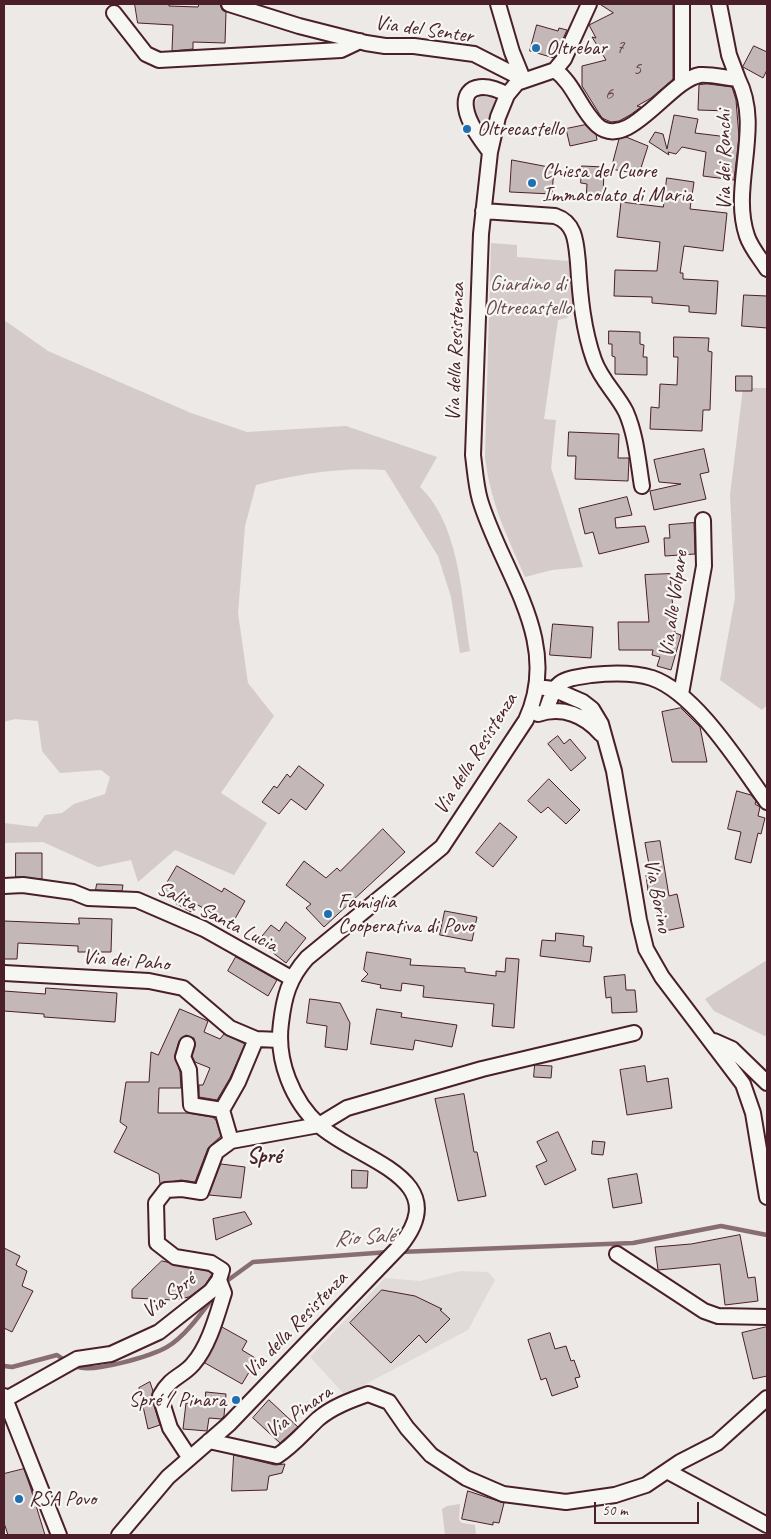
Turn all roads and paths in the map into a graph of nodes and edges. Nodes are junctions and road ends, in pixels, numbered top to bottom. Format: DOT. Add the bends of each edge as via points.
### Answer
graph roads {
  1 [pos="229,4"];
  2 [pos="498,4"];
  3 [pos="589,4"];
  4 [pos="682,4"];
  5 [pos="719,4"];
  6 [pos="114,13"];
  7 [pos="360,41"];
  8 [pos="555,70"];
  9 [pos="738,79"];
  10 [pos="523,80"];
  11 [pos="682,83"];
  12 [pos="508,95"];
  13 [pos="490,152"];
  14 [pos="483,211"];
  15 [pos="767,269"];
  16 [pos="642,486"];
  17 [pos="703,520"];
  18 [pos="537,687"];
  19 [pos="554,689"];
  20 [pos="681,694"];
  21 [pos="546,711"];
  22 [pos="526,720"];
  23 [pos="607,741"];
  24 [pos="767,802"];
  25 [pos="4,886"];
  26 [pos="4,973"];
  27 [pos="287,975"];
  28 [pos="634,1033"];
  29 [pos="256,1039"];
  30 [pos="280,1040"];
  31 [pos="711,1040"];
  32 [pos="187,1044"];
  33 [pos="767,1083"];
  34 [pos="222,1110"];
  35 [pos="319,1125"];
  36 [pos="231,1141"];
  37 [pos="767,1197"];
  38 [pos="617,1254"];
  39 [pos="222,1287"];
  40 [pos="767,1317"];
  41 [pos="5,1397"];
  42 [pos="767,1398"];
  43 [pos="209,1441"];
  44 [pos="189,1457"];
  45 [pos="667,1471"];
  46 [pos="767,1525"];
  47 [pos="58,1535"];
  48 [pos="119,1535"];
  1 -- 7 [label="street, Via del Senter"];
  2 -- 10 [label="street"];
  3 -- 8 [label="street" via="564,59"];
  4 -- 11 [label="street"];
  5 -- 9 [label="street" via="728,55"];
  6 -- 7 [label="street" via="146,54 159,60 341,50"];
  7 -- 10 [label="street, Via del Senter" via="474,54"];
  8 -- 10 [label="street"];
  8 -- 11 [label="street, Via dei Ronchi" via="564,76 597,125 605,130 622,129 642,118"];
  9 -- 11 [label="street, Via dei Ronchi" via="700,75"];
  9 -- 15 [label="street, Via dei Ronchi" via="747,117 744,220 752,247"];
  10 -- 12 [label="street" via="512,87"];
  12 -- 13 [label="street, Via della Resistenza" via="498,116"];
  12 -- 13 [label="street" via="484,86 469,92 466,99 468,114"];
  13 -- 14 [label="street, Via della Resistenza"];
  14 -- 16 [label="street" via="555,216 573,231 582,310 594,360 603,380 625,411 634,437"];
  14 -- 18 [label="street, Via della Resistenza" via="474,412 476,483 488,520 531,621 538,654"];
  17 -- 20 [label="street, Via alle Volpare" via="702,576"];
  18 -- 19 [label="street, Via Borino"];
  18 -- 22 [label="street, Via della Resistenza"];
  19 -- 20 [label="street, Via alle Volpare" via="561,681 574,678 623,674 651,678"];
  19 -- 21 [label="street"];
  19 -- 23 [label="street, Via Borino" via="572,696 592,710"];
  20 -- 24 [label="street, Via alle Volpare"];
  21 -- 22 [label="street"];
  21 -- 23 [label="street" via="575,714 593,725"];
  22 -- 27 [label="street, Via della Resistenza" via="442,847"];
  23 -- 31 [label="street, Via Borino" via="644,942 662,978"];
  25 -- 27 [label="street, Salita Santa Lucia" via="23,885 65,891 88,898 137,900 204,929"];
  26 -- 29 [label="street, Via dei Paho" via="149,981 183,988 230,1028"];
  27 -- 30 [label="street, Via della Resistenza"];
  28 -- 35 [label="street" via="545,1052 347,1108"];
  29 -- 30 [label="street"];
  29 -- 34 [label="street"];
  30 -- 35 [label="street, Via della Resistenza" via="287,1077 300,1102"];
  31 -- 33 [label="street, Via Borino" via="732,1049"];
  31 -- 37 [label="street, Via Borino" via="743,1084 749,1098"];
  32 -- 34 [label="street" via="183,1057 188,1070 191,1105"];
  34 -- 36 [label="street"];
  35 -- 36 [label="street"];
  35 -- 43 [label="street, Via della Resistenza" via="407,1182 414,1192 416,1216 400,1246 298,1355"];
  36 -- 39 [label="street, Via Spré" via="216,1152 201,1192 166,1190 156,1202 156,1243 174,1257 211,1263 222,1270"];
  38 -- 40 [label="street" via="704,1311 718,1316"];
  39 -- 41 [label="street, Via Spré" via="211,1290 159,1332 111,1354 77,1359"];
  39 -- 44 [label="street" via="214,1327 193,1364 168,1383 160,1396 170,1428"];
  41 -- 47 [label="street, Via Spré"];
  42 -- 45 [label="street, Via Pinara" via="717,1442"];
  43 -- 44 [label="street, Via della Resistenza"];
  43 -- 45 [label="street, Via Pinara" via="277,1456 291,1447 320,1418 368,1394 389,1402 431,1455 466,1478 503,1494 566,1502 615,1496 646,1485"];
  44 -- 48 [label="street, Via della Resistenza"];
  45 -- 46 [label="street"];
}
